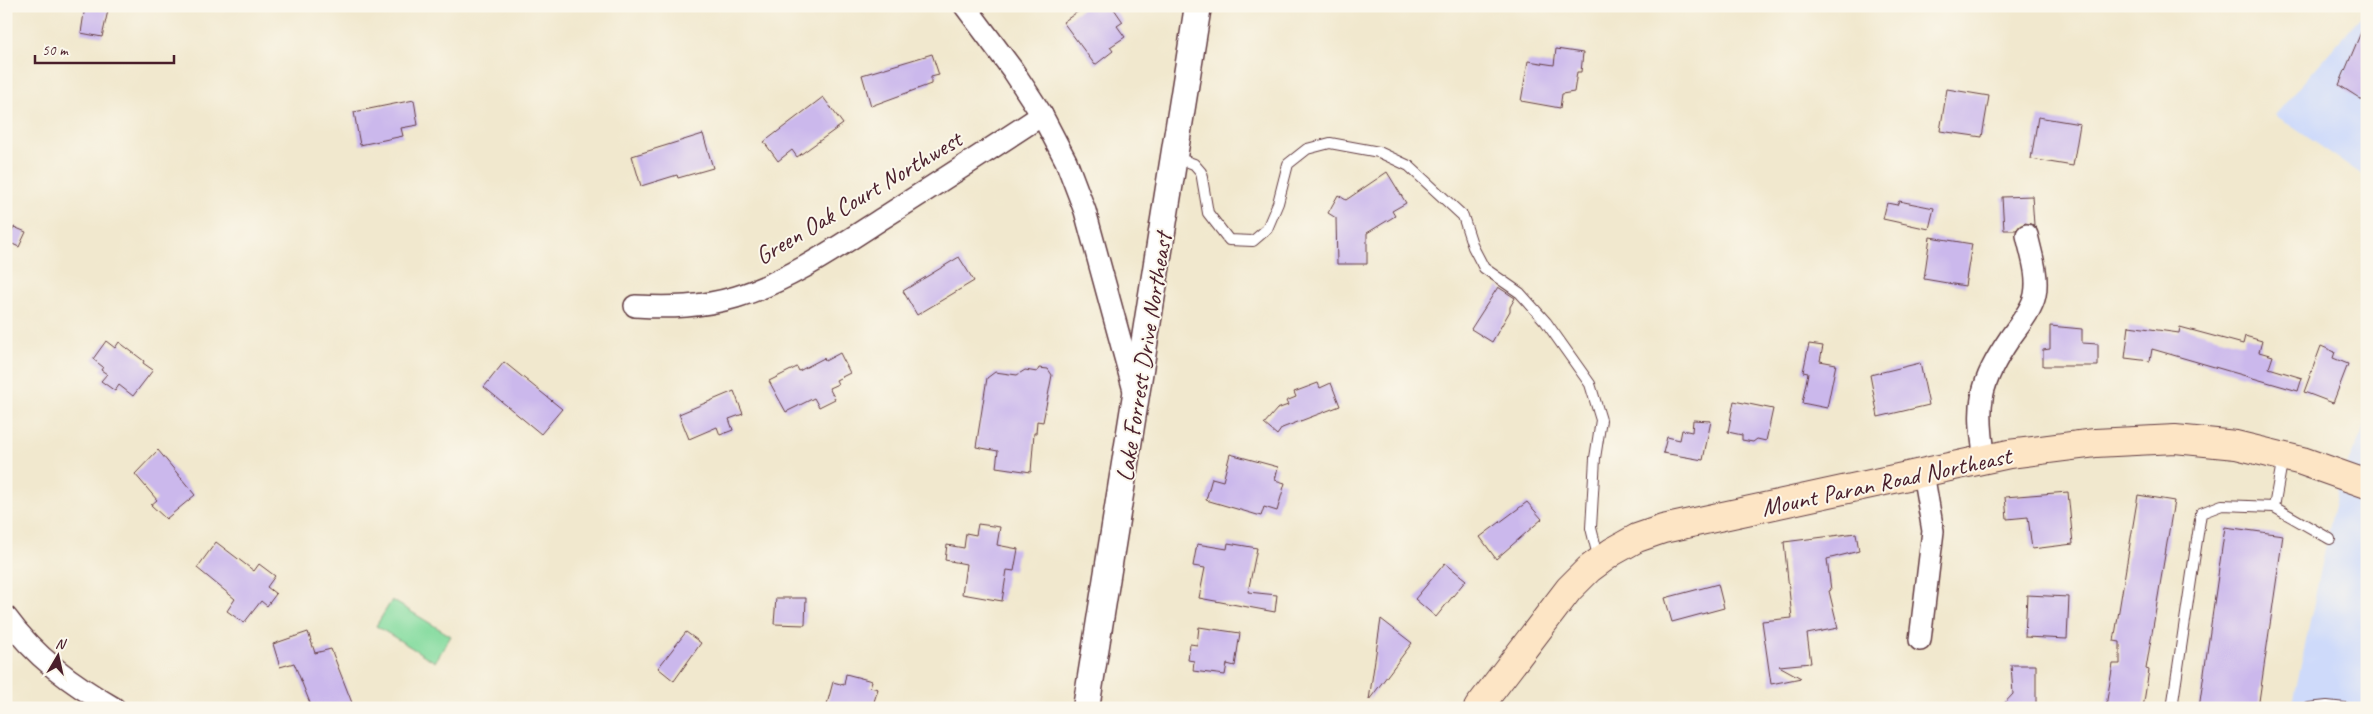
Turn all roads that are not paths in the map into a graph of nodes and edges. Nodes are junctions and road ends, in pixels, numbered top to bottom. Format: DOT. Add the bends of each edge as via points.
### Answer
graph roads {
  1 [pos="965,6"];
  2 [pos="1198,6"];
  3 [pos="1042,115"];
  4 [pos="1174,158"];
  5 [pos="2028,235"];
  6 [pos="635,306"];
  7 [pos="1136,399"];
  8 [pos="2283,456"];
  9 [pos="1985,459"];
  10 [pos="1923,472"];
  11 [pos="2367,484"];
  12 [pos="2274,507"];
  13 [pos="2330,539"];
  14 [pos="1599,561"];
  15 [pos="6,617"];
  16 [pos="1920,640"];
  17 [pos="114,708"];
  18 [pos="1086,708"];
  19 [pos="1478,708"];
  20 [pos="2172,708"];
  21 [pos="2309,708"];
  22 [pos="2345,708"];
  1 -- 3 [label="street"];
  2 -- 4 [label="street, Lake Forrest Drive Northeast"];
  3 -- 6 [label="street, Green Oak Court Northwest" via="844,244 772,283 737,297 701,305"];
  3 -- 7 [label="street" via="1066,161 1086,211"];
  4 -- 7 [label="street, Lake Forrest Drive Northeast"];
  4 -- 14 [label="lane" via="1194,164 1201,172 1208,213 1229,240 1253,240 1267,229 1288,164 1307,149 1330,143 1379,152 1408,166 1447,199 1463,216 1484,268 1520,293 1546,322 1590,384 1601,420 1591,528"];
  5 -- 9 [label="street" via="2036,280 2035,295 2024,318 1994,361 1985,383 1980,421"];
  7 -- 18 [label="street, Lake Forrest Drive Northeast"];
  8 -- 9 [label="main road, Mount Paran Road Northeast" via="2236,445 2174,439 2054,447"];
  8 -- 11 [label="main road, Mount Paran Road Northeast"];
  8 -- 12 [label="lane"];
  9 -- 10 [label="main road, Mount Paran Road Northeast"];
  10 -- 14 [label="main road, Mount Paran Road Northeast" via="1663,529 1637,538"];
  10 -- 16 [label="street" via="1933,531"];
  12 -- 13 [label="lane"];
  12 -- 20 [label="lane" via="2222,505 2201,513"];
  14 -- 19 [label="main road, Mount Paran Road Northeast" via="1570,589"];
  15 -- 17 [label="street" via="51,667"];
  21 -- 22 [label="lane"];
}
